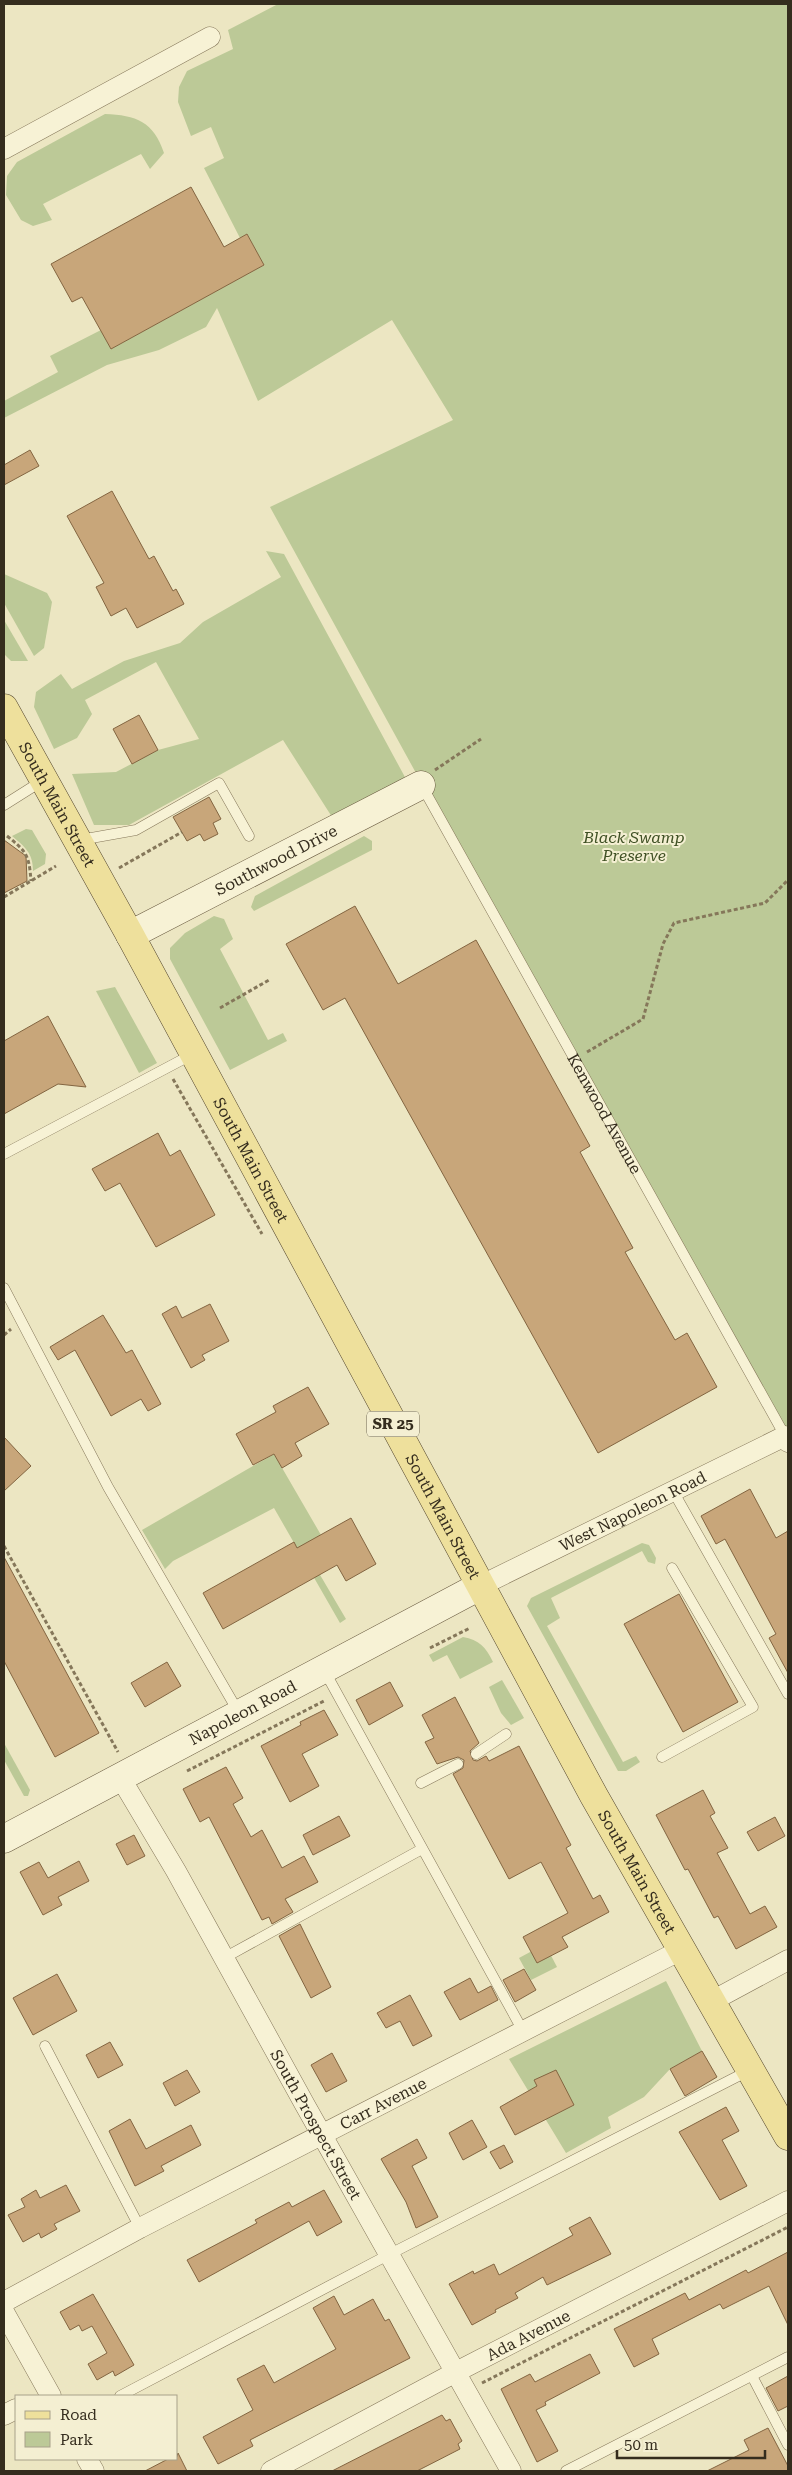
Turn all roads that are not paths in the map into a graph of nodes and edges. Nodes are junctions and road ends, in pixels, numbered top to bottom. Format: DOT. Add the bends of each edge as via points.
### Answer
graph roads {
  1 [pos="210,37"];
  2 [pos="4,150"];
  3 [pos="4,708"];
  4 [pos="43,781"];
  5 [pos="421,785"];
  6 [pos="4,805"];
  7 [pos="249,836"];
  8 [pos="77,840"];
  9 [pos="130,935"];
  10 [pos="193,1054"];
  11 [pos="4,1154"];
  12 [pos="4,1288"];
  13 [pos="786,1439"];
  14 [pos="673,1491"];
  15 [pos="672,1568"];
  16 [pos="480,1586"];
  17 [pos="324,1669"];
  18 [pos="788,1694"];
  19 [pos="240,1714"];
  20 [pos="506,1734"];
  21 [pos="476,1754"];
  22 [pos="662,1757"];
  23 [pos="119,1764"];
  24 [pos="458,1764"];
  25 [pos="421,1783"];
  26 [pos="4,1839"];
  27 [pos="422,1849"];
  28 [pos="683,1949"];
  29 [pos="224,1958"];
  30 [pos="788,1960"];
  31 [pos="712,2001"];
  32 [pos="523,2031"];
  33 [pos="45,2046"];
  34 [pos="751,2070"];
  35 [pos="322,2135"];
  36 [pos="788,2136"];
  37 [pos="788,2201"];
  38 [pos="140,2228"];
  39 [pos="390,2254"];
  40 [pos="4,2302"];
  41 [pos="4,2312"];
  42 [pos="788,2357"];
  43 [pos="456,2372"];
  44 [pos="752,2376"];
  45 [pos="47,2395"];
  46 [pos="122,2395"];
  47 [pos="788,2445"];
  48 [pos="87,2460"];
  49 [pos="94,2471"];
  50 [pos="271,2471"];
  51 [pos="511,2471"];
  52 [pos="566,2471"];
  1 -- 2 [label="street"];
  3 -- 4 [label="main road, South Main Street / SR 25"];
  4 -- 6 [label="lane"];
  4 -- 8 [label="main road, South Main Street / SR 25"];
  5 -- 9 [label="main road, Southwood Drive"];
  5 -- 13 [label="lane, Kenwood Avenue"];
  7 -- 8 [label="lane" via="219,783 136,830"];
  8 -- 9 [label="main road, South Main Street / SR 25"];
  9 -- 10 [label="main road, South Main Street / SR 25"];
  10 -- 11 [label="lane"];
  10 -- 16 [label="main road, South Main Street / SR 25"];
  12 -- 19 [label="lane" via="108,1487"];
  13 -- 14 [label="street, West Napoleon Road"];
  14 -- 16 [label="street, West Napoleon Road"];
  14 -- 18 [label="lane"];
  15 -- 22 [label="lane" via="753,1707"];
  16 -- 17 [label="main road, Napoleon Road"];
  16 -- 28 [label="main road, South Main Street / SR 25" via="599,1804"];
  17 -- 19 [label="main road, Napoleon Road"];
  17 -- 27 [label="lane"];
  19 -- 23 [label="main road, Napoleon Road"];
  20 -- 21 [label="lane"];
  23 -- 26 [label="main road, Napoleon Road"];
  23 -- 29 [label="street, South Prospect Street"];
  24 -- 25 [label="lane"];
  27 -- 29 [label="lane"];
  27 -- 32 [label="lane"];
  28 -- 31 [label="main road, South Main Street / SR 25"];
  28 -- 32 [label="street, Carr Avenue"];
  29 -- 35 [label="street, South Prospect Street"];
  30 -- 31 [label="street"];
  31 -- 34 [label="main road, South Main Street / SR 25"];
  32 -- 35 [label="street, Carr Avenue"];
  33 -- 38 [label="lane"];
  34 -- 36 [label="main road, South Main Street / SR 25"];
  34 -- 39 [label="lane"];
  35 -- 38 [label="street, Carr Avenue"];
  35 -- 39 [label="street, South Prospect Street"];
  37 -- 43 [label="street, Ada Avenue"];
  38 -- 40 [label="street, Carr Avenue"];
  39 -- 43 [label="street, South Prospect Street"];
  39 -- 46 [label="lane"];
  41 -- 45 [label="street"];
  42 -- 44 [label="lane"];
  43 -- 50 [label="street, Ada Avenue"];
  43 -- 51 [label="street, South Prospect Street"];
  44 -- 47 [label="lane"];
  44 -- 52 [label="lane"];
  48 -- 49 [label="street"];
}
